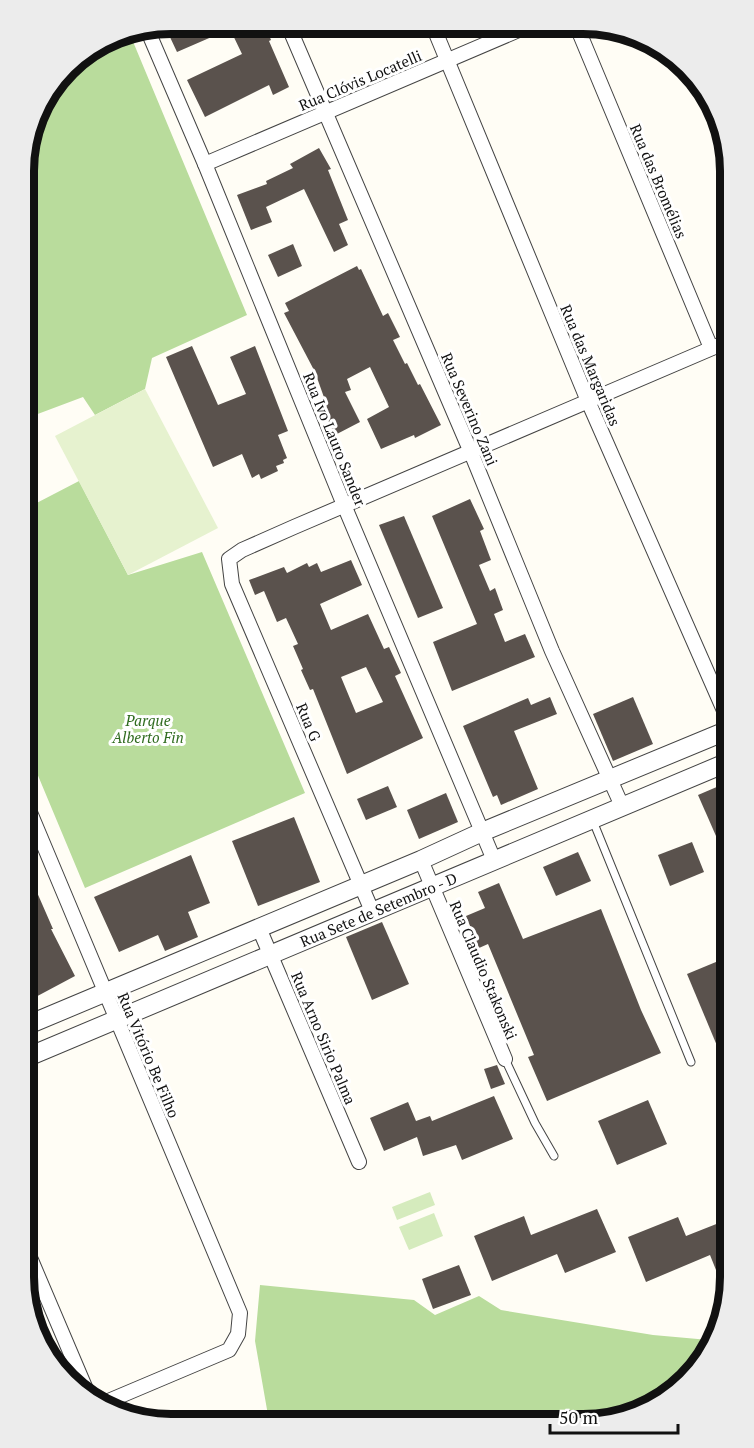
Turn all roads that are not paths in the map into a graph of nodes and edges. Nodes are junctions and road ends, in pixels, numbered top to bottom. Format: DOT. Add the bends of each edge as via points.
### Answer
graph roads {
  1 [pos="292,34"];
  2 [pos="436,34"];
  3 [pos="509,34"];
  4 [pos="580,34"];
  5 [pos="150,37"];
  6 [pos="447,60"];
  7 [pos="325,112"];
  8 [pos="205,164"];
  9 [pos="717,346"];
  10 [pos="588,401"];
  11 [pos="470,450"];
  12 [pos="344,505"];
  13 [pos="720,700"];
  14 [pos="719,734"];
  15 [pos="719,766"];
  16 [pos="609,779"];
  17 [pos="622,806"];
  18 [pos="592,819"];
  19 [pos="35,825"];
  20 [pos="482,832"];
  21 [pos="421,860"];
  22 [pos="494,860"];
  23 [pos="360,885"];
  24 [pos="431,887"];
  25 [pos="372,911"];
  26 [pos="259,928"];
  27 [pos="210,948"];
  28 [pos="271,955"];
  29 [pos="224,975"];
  30 [pos="104,992"];
  31 [pos="117,1019"];
  32 [pos="35,1022"];
  33 [pos="35,1054"];
  34 [pos="505,1059"];
  35 [pos="691,1062"];
  36 [pos="554,1156"];
  37 [pos="359,1162"];
  38 [pos="35,1269"];
  39 [pos="83,1381"];
  40 [pos="112,1399"];
  1 -- 7 [label="street, Rua Severino Zani"];
  2 -- 6 [label="street, Rua das Margaridas"];
  3 -- 6 [label="street, Rua Clóvis Locatelli"];
  4 -- 9 [label="street, Rua das Bromélias"];
  5 -- 8 [label="street, Rua Ivo Lauro Sander"];
  6 -- 7 [label="street, Rua Clóvis Locatelli"];
  6 -- 10 [label="street, Rua das Margaridas"];
  7 -- 8 [label="street, Rua Clóvis Locatelli"];
  7 -- 11 [label="street, Rua Severino Zani"];
  8 -- 12 [label="street, Rua Ivo Lauro Sander"];
  9 -- 10 [label="street"];
  10 -- 11 [label="street"];
  10 -- 13 [label="street, Rua das Margaridas"];
  11 -- 12 [label="street"];
  11 -- 16 [label="street, Rua Severino Zani"];
  12 -- 20 [label="street, Rua Ivo Lauro Sander"];
  12 -- 23 [label="street, Rua G" via="229,560 232,584"];
  14 -- 16 [label="street, Rua Sete de Setembro - D"];
  15 -- 17 [label="street, Rua Sete de Setembro - D"];
  16 -- 17 [label="street, Rua Severino Zani"];
  16 -- 20 [label="street, Rua Sete de Setembro - D"];
  17 -- 18 [label="street, Rua Sete de Setembro - D"];
  18 -- 22 [label="street, Rua Sete de Setembro - D"];
  18 -- 35 [label="lane"];
  19 -- 30 [label="street, Rua Vitório Be Filho"];
  20 -- 21 [label="street, Rua Sete de Setembro - D"];
  20 -- 22 [label="street, Rua Ivo Lauro Sander"];
  21 -- 23 [label="street, Rua Sete de Setembro - D"];
  21 -- 24 [label="street, Rua Claudio Stakonski"];
  22 -- 24 [label="street, Rua Sete de Setembro - D"];
  23 -- 25 [label="street, Rua G"];
  23 -- 26 [label="street, Rua Sete de Setembro - D"];
  24 -- 25 [label="street, Rua Sete de Setembro - D"];
  24 -- 34 [label="street, Rua Claudio Stakonski"];
  25 -- 28 [label="street, Rua Sete de Setembro - D"];
  26 -- 27 [label="street, Rua Sete de Setembro - D"];
  26 -- 28 [label="street, Rua Arno Sirio Palma"];
  27 -- 29 [label="street"];
  27 -- 30 [label="street, Rua Sete de Setembro - D"];
  28 -- 29 [label="street, Rua Sete de Setembro - D"];
  28 -- 37 [label="street, Rua Arno Sirio Palma"];
  29 -- 31 [label="street, Rua Sete de Setembro - D"];
  30 -- 31 [label="street, Rua Vitório Be Filho"];
  30 -- 32 [label="street, Rua Sete de Setembro - D"];
  31 -- 33 [label="street, Rua Sete de Setembro - D"];
  31 -- 40 [label="street, Rua Vitório Be Filho" via="240,1312 238,1334 229,1350"];
  34 -- 36 [label="lane"];
  38 -- 39 [label="street"];
}
